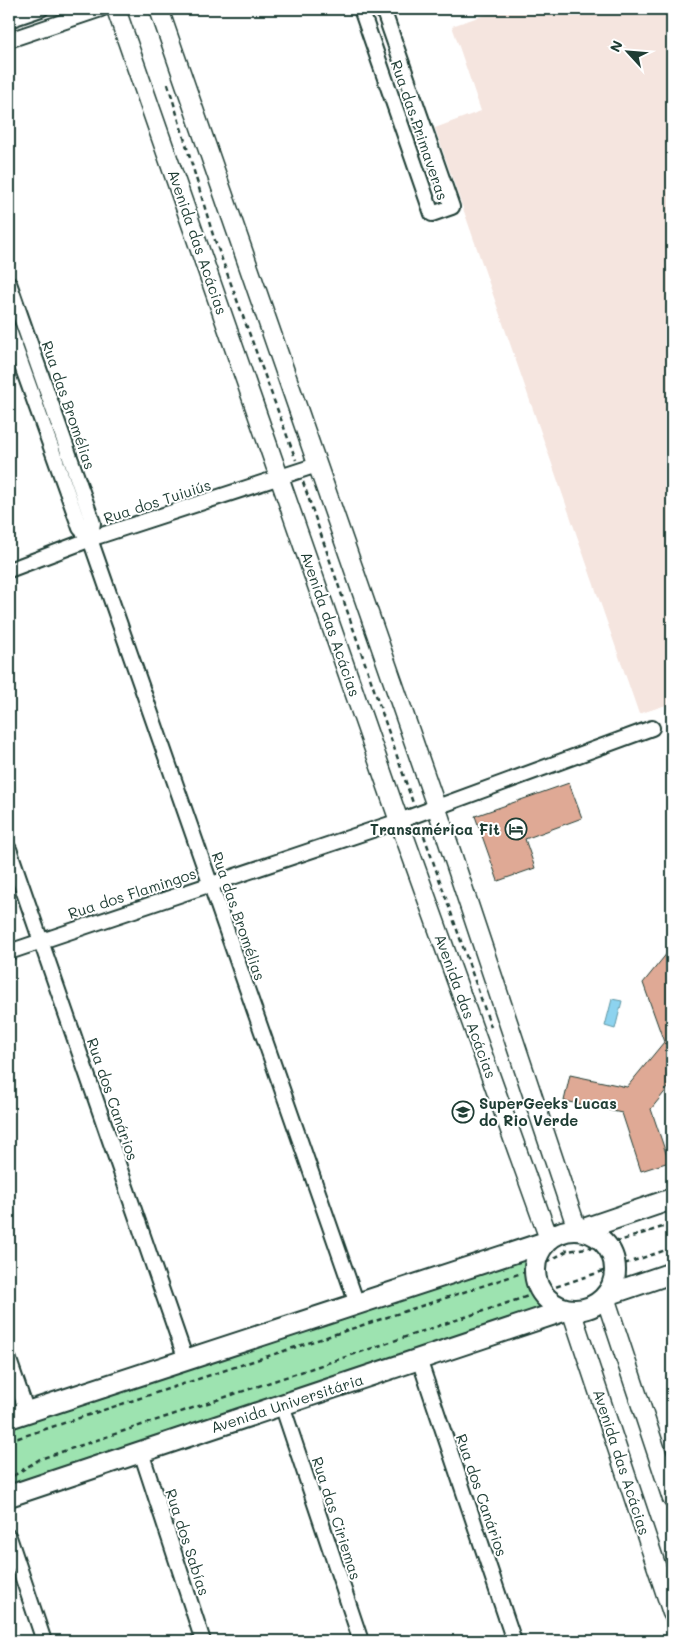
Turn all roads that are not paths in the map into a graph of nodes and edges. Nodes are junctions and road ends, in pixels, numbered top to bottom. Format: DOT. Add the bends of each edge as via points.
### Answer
graph roads {
  1 [pos="41,9"];
  2 [pos="101,9"];
  3 [pos="116,9"];
  4 [pos="159,9"];
  5 [pos="361,9"];
  6 [pos="383,9"];
  7 [pos="9,20"];
  8 [pos="9,40"];
  9 [pos="9,283"];
  10 [pos="9,330"];
  11 [pos="317,465"];
  12 [pos="281,478"];
  13 [pos="90,539"];
  14 [pos="9,570"];
  15 [pos="652,728"];
  16 [pos="436,806"];
  17 [pos="399,820"];
  18 [pos="9,849"];
  19 [pos="211,884"];
  20 [pos="41,941"];
  21 [pos="9,952"];
  22 [pos="672,1199"];
  23 [pos="563,1234"];
  24 [pos="672,1273"];
  25 [pos="606,1296"];
  26 [pos="357,1304"];
  27 [pos="568,1310"];
  28 [pos="419,1359"];
  29 [pos="9,1360"];
  30 [pos="186,1360"];
  31 [pos="282,1405"];
  32 [pos="18,1415"];
  33 [pos="141,1452"];
  34 [pos="9,1496"];
  35 [pos="672,1499"];
  36 [pos="9,1537"];
  37 [pos="672,1614"];
  38 [pos="44,1641"];
  39 [pos="203,1641"];
  40 [pos="361,1641"];
  41 [pos="514,1641"];
  1 -- 7 [label="street"];
  2 -- 8 [label="street"];
  3 -- 12 [label="street, Avenida das Acácias"];
  4 -- 11 [label="street"];
  5 -- 6 [label="street, Rua das Primaveras" via="432,214 452,207"];
  9 -- 13 [label="street, Rua das Bromélias" via="93,523"];
  10 -- 13 [label="street, Rua das Bromélias" via="80,528"];
  11 -- 12 [label="street, Rua dos Tuiuiús"];
  11 -- 16 [label="street"];
  12 -- 13 [label="street, Rua dos Tuiuiús"];
  12 -- 17 [label="street, Avenida das Acácias"];
  13 -- 14 [label="street, Rua dos Tuiuiús"];
  13 -- 19 [label="street, Rua das Bromélias"];
  15 -- 16 [label="street, Rua dos Flamingos"];
  16 -- 17 [label="street, Rua dos Flamingos"];
  16 -- 23 [label="street"];
  17 -- 19 [label="street, Rua dos Flamingos"];
  17 -- 23 [label="street, Avenida das Acácias"];
  18 -- 20 [label="street, Rua dos Canários"];
  19 -- 20 [label="street, Rua dos Flamingos"];
  19 -- 26 [label="street, Rua das Bromélias"];
  20 -- 21 [label="street, Rua dos Flamingos"];
  20 -- 30 [label="street, Rua dos Canários"];
  22 -- 23 [label="main road"];
  23 -- 25 [label="main road" via="596,1235 607,1245 615,1267 614,1283"];
  23 -- 26 [label="main road"];
  23 -- 27 [label="main road" via="540,1250 534,1269 541,1292 550,1302"];
  24 -- 25 [label="main road"];
  25 -- 27 [label="main road, Avenida Universitária" via="590,1308"];
  25 -- 35 [label="street"];
  26 -- 30 [label="main road"];
  27 -- 28 [label="main road, Avenida Universitária"];
  27 -- 37 [label="street, Avenida das Acácias"];
  28 -- 31 [label="main road, Avenida Universitária"];
  28 -- 41 [label="street, Rua dos Canários"];
  29 -- 32 [label="street"];
  30 -- 32 [label="main road"];
  31 -- 33 [label="main road, Avenida Universitária"];
  31 -- 40 [label="street, Rua das Ciriemas"];
  33 -- 34 [label="main road, Avenida Universitária"];
  33 -- 39 [label="street, Rua dos Sabías"];
  36 -- 38 [label="street"];
}
